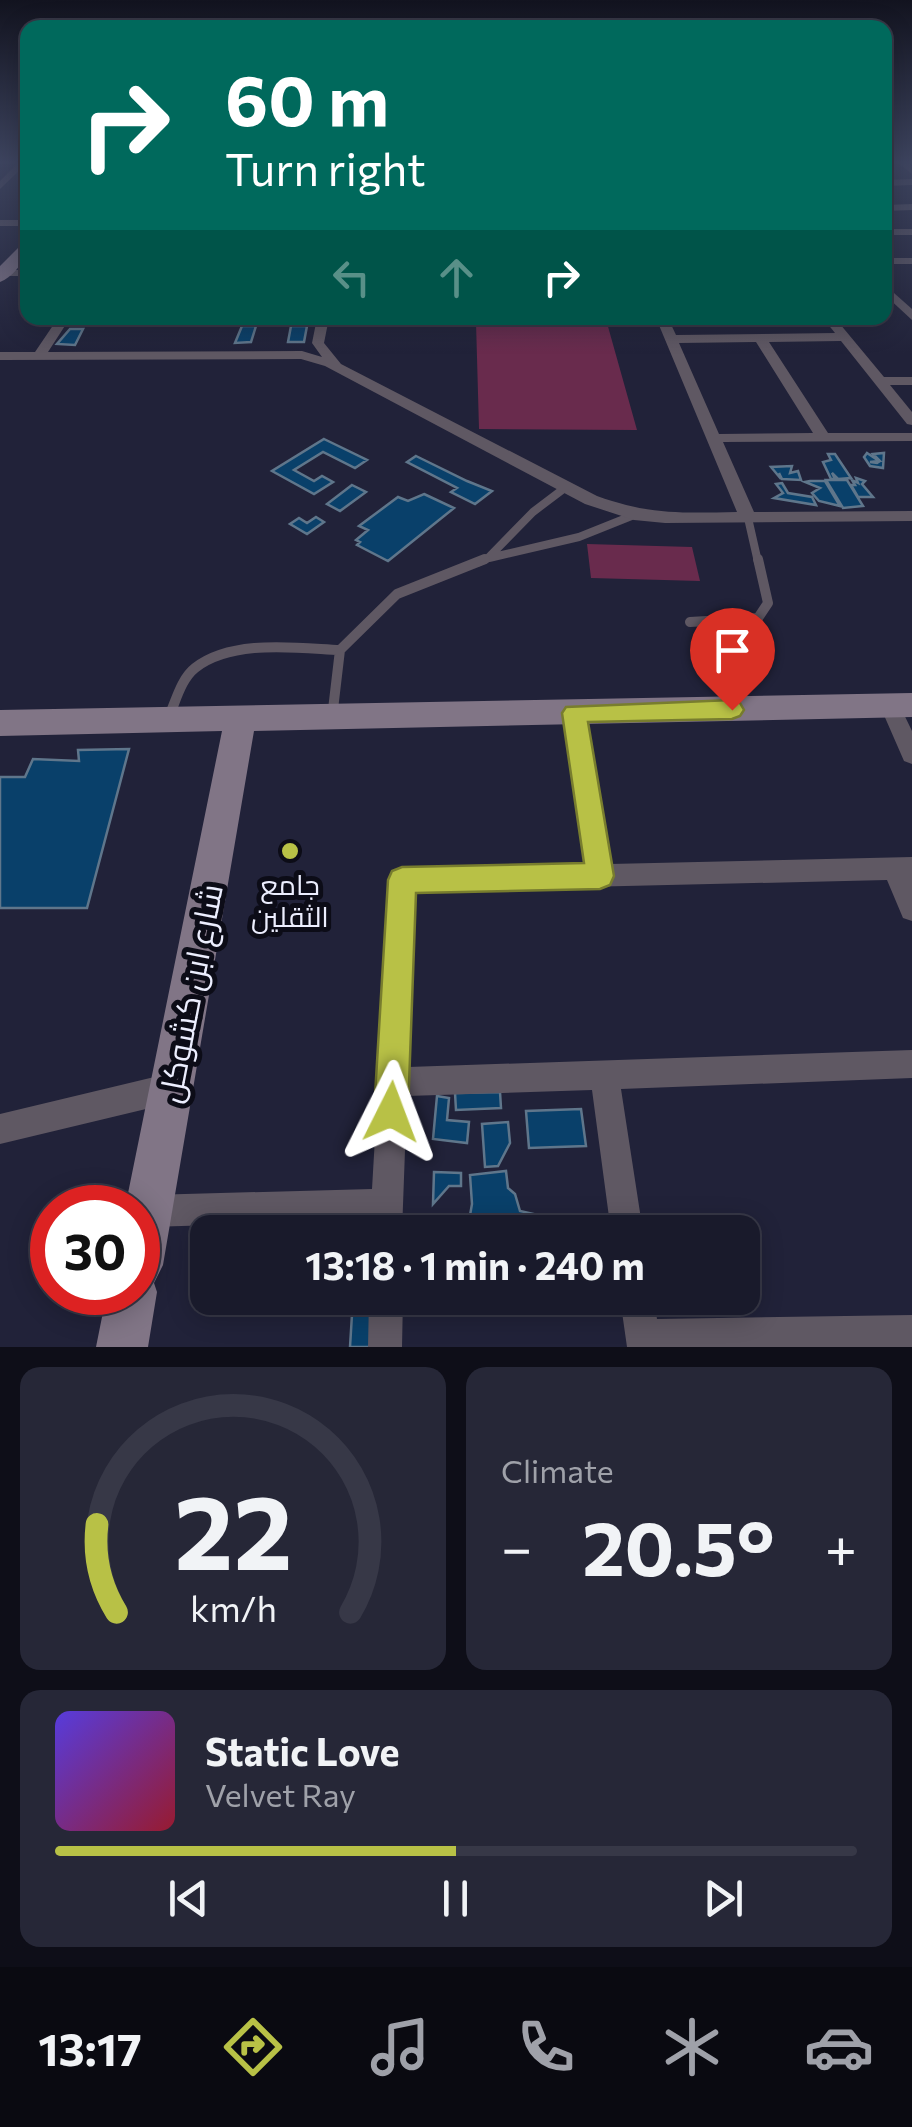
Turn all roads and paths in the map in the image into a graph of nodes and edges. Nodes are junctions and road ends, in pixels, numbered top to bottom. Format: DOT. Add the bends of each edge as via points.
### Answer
graph roads {
  1 [pos="20,252"];
  2 [pos="1,275"];
  3 [pos="892,297"];
  4 [pos="912,316"];
  5 [pos="59,325"];
  6 [pos="322,325"];
  7 [pos="665,325"];
  8 [pos="835,325"];
  9 [pos="844,337"];
  10 [pos="760,338"];
  11 [pos="672,339"];
  12 [pos="318,343"];
  13 [pos="291,353"];
  14 [pos="0,356"];
  15 [pos="39,356"];
  16 [pos="338,366"];
  17 [pos="880,381"];
  18 [pos="912,381"];
  19 [pos="912,421"];
  20 [pos="824,437"];
  21 [pos="912,437"];
  22 [pos="716,438"];
  23 [pos="566,487"];
  24 [pos="634,514"];
  25 [pos="912,516"];
  26 [pos="748,518"];
  27 [pos="488,558"];
  28 [pos="690,622"];
  29 [pos="340,650"];
  30 [pos="901,706"];
  31 [pos="574,713"];
  32 [pos="332,718"];
  33 [pos="240,721"];
  34 [pos="166,722"];
  35 [pos="0,724"];
  36 [pos="912,755"];
  37 [pos="903,868"];
  38 [pos="600,876"];
  39 [pos="912,909"];
  40 [pos="912,1064"];
  41 [pos="604,1075"];
  42 [pos="392,1082"];
  43 [pos="171,1088"];
  44 [pos="0,1129"];
  45 [pos="153,1185"];
  46 [pos="160,1211"];
  47 [pos="285,1215"];
  48 [pos="387,1215"];
  49 [pos="625,1215"];
  50 [pos="128,1315"];
  51 [pos="386,1315"];
  52 [pos="639,1315"];
  53 [pos="912,1332"];
  54 [pos="643,1342"];
  55 [pos="122,1347"];
  56 [pos="385,1347"];
  1 -- 2 [label="street"];
  3 -- 4 [label="street"];
  5 -- 15 [label="street"];
  6 -- 12 [label="street"];
  7 -- 11 [label="street"];
  8 -- 9 [label="street"];
  9 -- 10 [label="street"];
  9 -- 17 [label="street"];
  10 -- 11 [label="street"];
  10 -- 20 [label="street"];
  11 -- 22 [label="street"];
  12 -- 13 [label="street"];
  12 -- 16 [label="street"];
  13 -- 15 [label="street"];
  13 -- 16 [label="street"];
  14 -- 15 [label="street"];
  16 -- 23 [label="street"];
  17 -- 18 [label="street"];
  17 -- 19 [label="street"];
  20 -- 21 [label="street"];
  20 -- 22 [label="street"];
  22 -- 26 [label="street"];
  23 -- 24 [label="street"];
  23 -- 27 [label="lane"];
  24 -- 26 [label="street"];
  24 -- 27 [label="lane" via="579,536"];
  25 -- 26 [label="street"];
  26 -- 28 [label="lane" via="768,603 758,618"];
  27 -- 29 [label="lane" via="397,594"];
  29 -- 32 [label="lane"];
  29 -- 34 [label="lane" via="266,648 213,659 192,670"];
  30 -- 31 [label="street"];
  30 -- 36 [label="street"];
  31 -- 32 [label="street"];
  31 -- 38 [label="street"];
  32 -- 33 [label="street"];
  33 -- 34 [label="street"];
  33 -- 43 [label="street, شارع ابن كشوكل"];
  34 -- 35 [label="street"];
  37 -- 38 [label="street"];
  37 -- 39 [label="street"];
  38 -- 42 [label="street" via="402,880"];
  40 -- 41 [label="street"];
  41 -- 42 [label="street"];
  41 -- 49 [label="street"];
  42 -- 48 [label="street"];
  43 -- 44 [label="street"];
  43 -- 45 [label="street, شارع ابن كشوكل"];
  46 -- 47 [label="street"];
  50 -- 55 [label="street"];
  51 -- 56 [label="street"];
  52 -- 54 [label="street"];
  53 -- 54 [label="street"];
}
